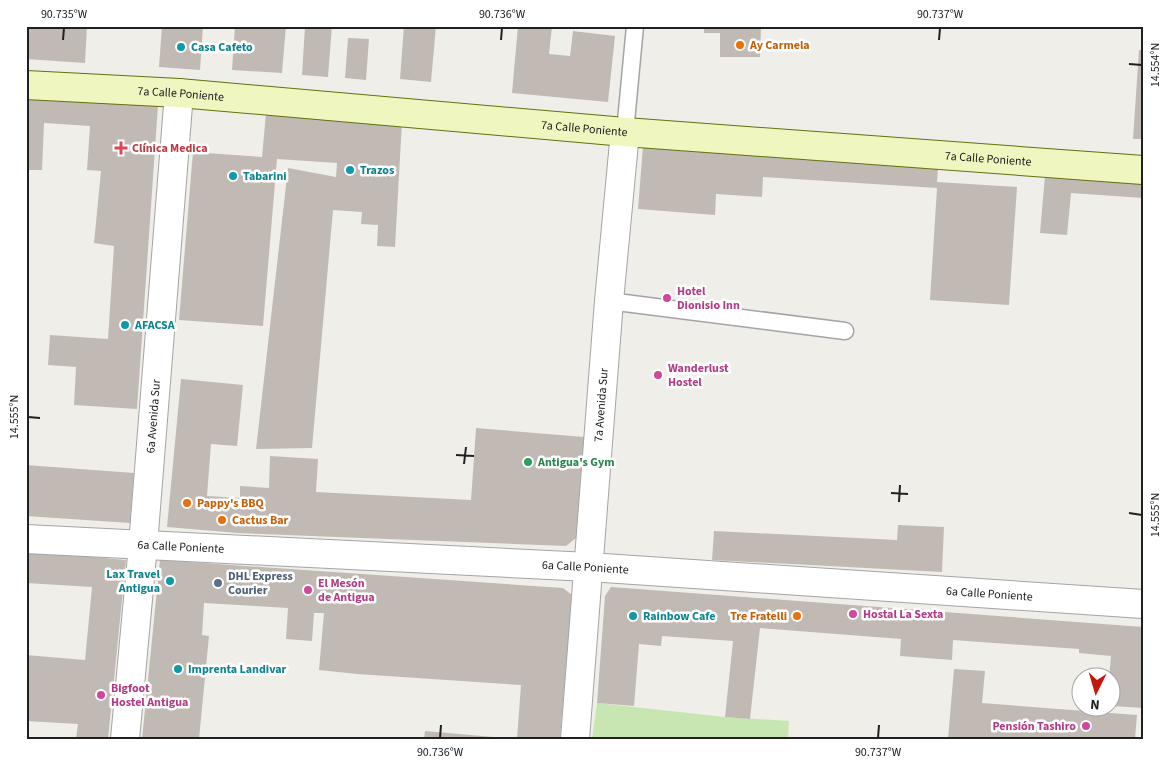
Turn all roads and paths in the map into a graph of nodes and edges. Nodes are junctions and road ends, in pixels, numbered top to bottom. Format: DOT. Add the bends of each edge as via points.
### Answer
graph roads {
  1 [pos="636,26"];
  2 [pos="26,85"];
  3 [pos="179,93"];
  4 [pos="626,132"];
  5 [pos="1143,170"];
  6 [pos="609,301"];
  7 [pos="845,331"];
  8 [pos="26,539"];
  9 [pos="143,544"];
  10 [pos="589,567"];
  11 [pos="1143,604"];
  12 [pos="125,739"];
  13 [pos="574,739"];
  1 -- 4 [label="lane"];
  2 -- 3 [label="main road, 7a Calle Poniente"];
  3 -- 4 [label="main road, 7a Calle Poniente"];
  3 -- 9 [label="street, 6a Avenida Sur"];
  4 -- 5 [label="main road, 7a Calle Poniente"];
  4 -- 6 [label="street, 7a Avenida Sur"];
  6 -- 7 [label="lane"];
  6 -- 10 [label="street, 7a Avenida Sur"];
  8 -- 9 [label="street, 6a Calle Poniente"];
  9 -- 10 [label="street, 6a Calle Poniente"];
  9 -- 12 [label="street, 6a Avenida Sur"];
  10 -- 11 [label="street, 6a Calle Poniente"];
  10 -- 13 [label="street, 7a Avenida Sur"];
}
